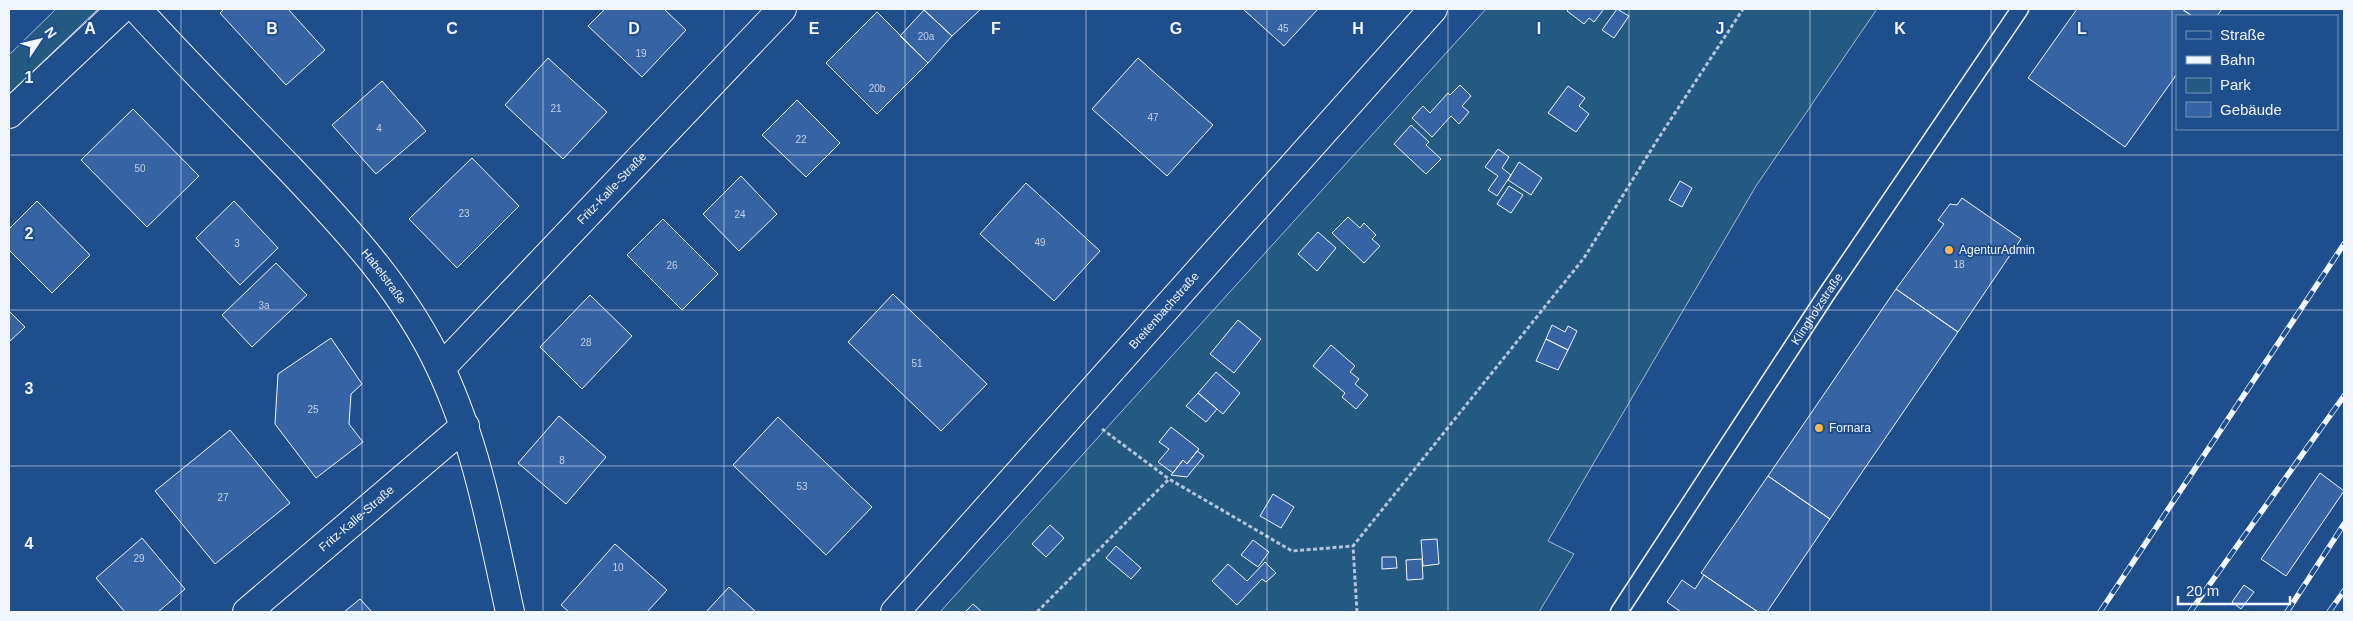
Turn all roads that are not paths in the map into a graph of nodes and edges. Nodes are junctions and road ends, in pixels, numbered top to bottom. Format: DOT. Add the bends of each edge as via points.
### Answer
graph roads {
  1 [pos="121,9"];
  2 [pos="137,9"];
  3 [pos="782,9"];
  4 [pos="1433,9"];
  5 [pos="2020,9"];
  6 [pos="9,114"];
  7 [pos="441,368"];
  8 [pos="465,426"];
  9 [pos="247,612"];
  10 [pos="510,612"];
  11 [pos="895,612"];
  12 [pos="1619,612"];
  1 -- 6 [label="street"];
  2 -- 7 [label="street, Habelstraße" via="374,260 403,301"];
  3 -- 7 [label="street, Fritz-Kalle-Straße"];
  4 -- 11 [label="street, Breitenbachstraße"];
  5 -- 12 [label="lane, Klingholzstraße" via="1826,295"];
  7 -- 8 [label="street, Habelstraße"];
  8 -- 9 [label="street, Fritz-Kalle-Straße"];
  8 -- 10 [label="street, Habelstraße" via="484,493"];
}
